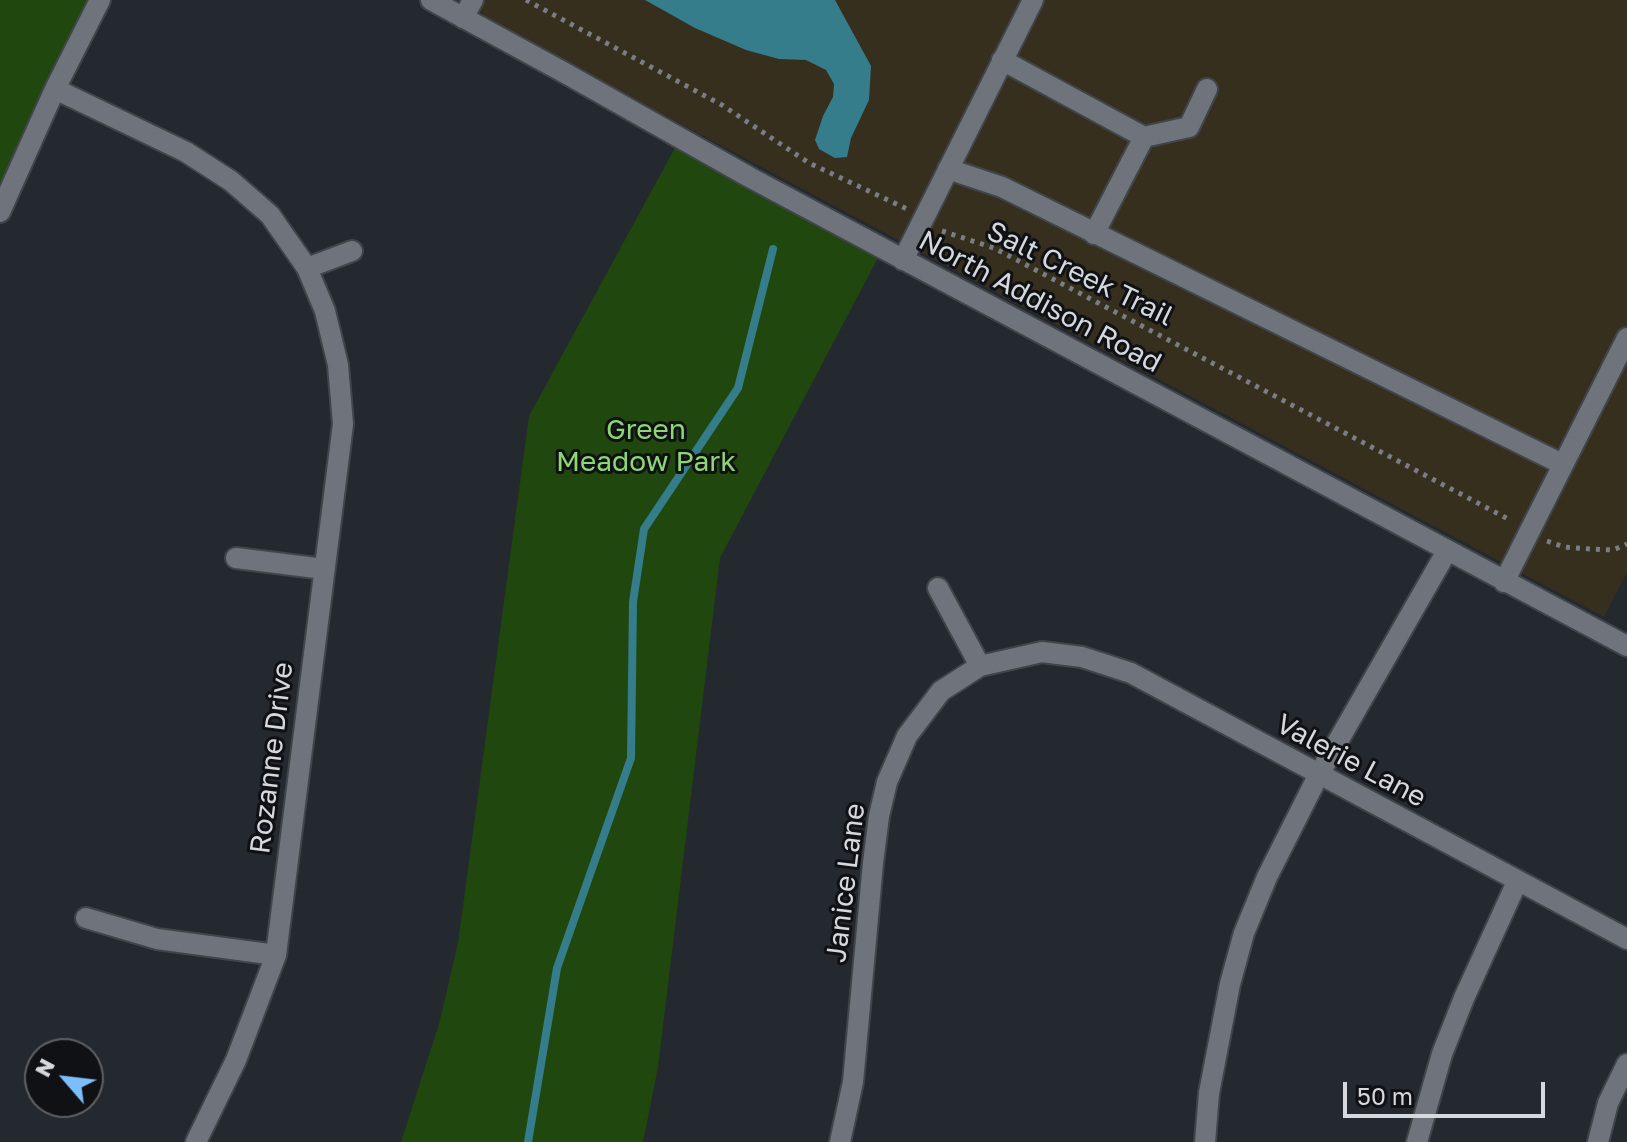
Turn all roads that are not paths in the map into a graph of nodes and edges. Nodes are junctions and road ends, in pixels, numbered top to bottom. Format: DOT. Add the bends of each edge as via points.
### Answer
graph roads {
  1 [pos="100,0"];
  2 [pos="431,0"];
  3 [pos="1033,0"];
  4 [pos="468,9"];
  5 [pos="1002,60"];
  6 [pos="55,89"];
  7 [pos="1207,89"];
  8 [pos="1144,137"];
  9 [pos="948,169"];
  10 [pos="0,212"];
  11 [pos="1094,234"];
  12 [pos="352,251"];
  13 [pos="903,260"];
  14 [pos="307,268"];
  15 [pos="1627,338"];
  16 [pos="1562,464"];
  17 [pos="1447,551"];
  18 [pos="236,558"];
  19 [pos="324,569"];
  20 [pos="1504,582"];
  21 [pos="938,588"];
  22 [pos="1627,646"];
  23 [pos="1042,652"];
  24 [pos="980,666"];
  25 [pos="1318,776"];
  26 [pos="1517,882"];
  27 [pos="86,918"];
  28 [pos="1627,939"];
  29 [pos="276,955"];
  30 [pos="1627,1064"];
  31 [pos="196,1142"];
  32 [pos="840,1142"];
  33 [pos="1205,1142"];
  34 [pos="1417,1142"];
  35 [pos="1598,1142"];
  1 -- 6 [label="street"];
  2 -- 4 [label="street, North Addison Road"];
  3 -- 5 [label="street"];
  4 -- 13 [label="street, North Addison Road"];
  5 -- 8 [label="street"];
  5 -- 9 [label="street"];
  6 -- 10 [label="street"];
  6 -- 14 [label="street, Rozanne Drive" via="186,152 231,181 270,215"];
  7 -- 8 [label="street" via="1189,127"];
  8 -- 11 [label="street"];
  9 -- 11 [label="street" via="1002,187"];
  9 -- 13 [label="street"];
  11 -- 16 [label="street"];
  12 -- 14 [label="street"];
  13 -- 17 [label="street, North Addison Road"];
  14 -- 19 [label="street, Rozanne Drive" via="325,311 338,365 343,424"];
  15 -- 16 [label="street"];
  16 -- 20 [label="street"];
  17 -- 20 [label="street, North Addison Road"];
  17 -- 25 [label="street"];
  18 -- 19 [label="street"];
  19 -- 29 [label="street, Rozanne Drive"];
  20 -- 22 [label="street, North Addison Road"];
  21 -- 24 [label="street"];
  23 -- 24 [label="street, Janice Lane"];
  23 -- 25 [label="street, Valerie Lane" via="1082,657 1131,673"];
  24 -- 32 [label="street, Janice Lane" via="941,691 907,736 887,782 873,863 853,1082"];
  25 -- 26 [label="street, Valerie Lane"];
  25 -- 33 [label="street" via="1244,933 1212,1077"];
  26 -- 28 [label="street, Valerie Lane"];
  26 -- 34 [label="street" via="1442,1054"];
  27 -- 29 [label="street" via="157,939"];
  29 -- 31 [label="street, Rozanne Drive" via="236,1060"];
  30 -- 35 [label="street" via="1608,1103"];
}
